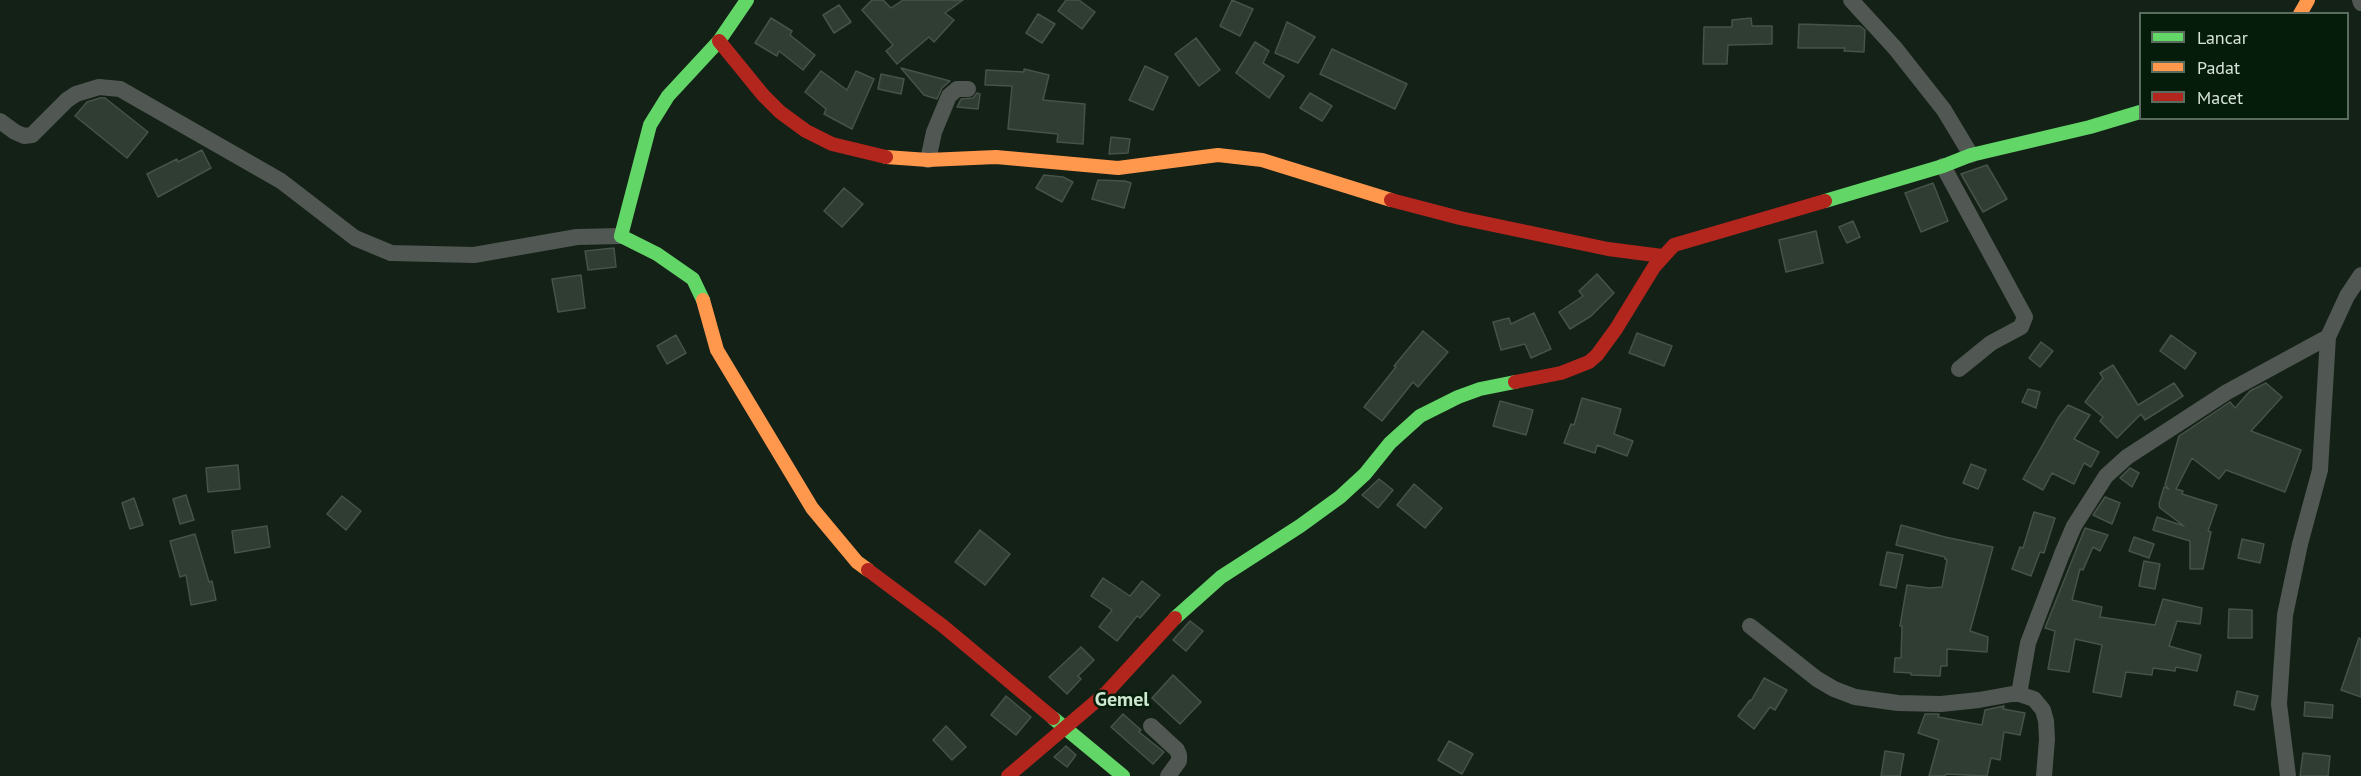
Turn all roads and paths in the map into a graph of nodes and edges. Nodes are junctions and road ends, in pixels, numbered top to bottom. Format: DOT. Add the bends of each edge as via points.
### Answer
graph roads {
  1 [pos="747,0"];
  2 [pos="1851,0"];
  3 [pos="719,41"];
  4 [pos="968,89"];
  5 [pos="2139,112"];
  6 [pos="0,121"];
  7 [pos="1971,154"];
  8 [pos="928,160"];
  9 [pos="1943,166"];
  10 [pos="621,236"];
  11 [pos="1662,256"];
  12 [pos="2361,275"];
  13 [pos="2328,337"];
  14 [pos="1959,369"];
  15 [pos="1750,626"];
  16 [pos="2019,694"];
  17 [pos="1151,726"];
  18 [pos="1067,729"];
  19 [pos="1008,776"];
  20 [pos="1123,776"];
  21 [pos="1168,776"];
  22 [pos="2043,776"];
  23 [pos="2288,776"];
  1 -- 3 [label="street"];
  2 -- 7 [label="street" via="1895,48 1944,111"];
  3 -- 8 [label="street" via="763,95 806,131 832,144 890,158"];
  3 -- 10 [label="street" via="668,96 650,125"];
  4 -- 8 [label="street" via="957,89 949,96 934,132"];
  5 -- 7 [label="street"];
  6 -- 10 [label="street" via="24,136 32,135 75,94 99,87 120,89 281,182 355,238 392,253 474,255 577,237"];
  7 -- 9 [label="street"];
  8 -- 11 [label="street" via="996,157 1118,168 1218,155 1263,160 1460,219"];
  9 -- 11 [label="street" via="1683,242"];
  9 -- 14 [label="street" via="2025,318 2021,327 1991,343"];
  10 -- 18 [label="street" via="657,254 693,279 702,295 717,350 812,508 857,562 943,626"];
  11 -- 18 [label="street" via="1589,362 1561,373 1480,389 1420,416 1340,497 1221,577 1185,607 1107,693"];
  12 -- 13 [label="street"];
  13 -- 16 [label="street" via="2227,392 2127,457 2106,476 2074,526 2062,554 2028,643"];
  13 -- 23 [label="street" via="2320,470 2291,585 2283,636 2279,704"];
  15 -- 16 [label="street" via="1817,679 1855,697 1941,704"];
  16 -- 22 [label="street" via="2034,699 2043,710 2047,739"];
  17 -- 21 [label="street" via="1179,755"];
  18 -- 19 [label="street"];
  18 -- 20 [label="street"];
}
